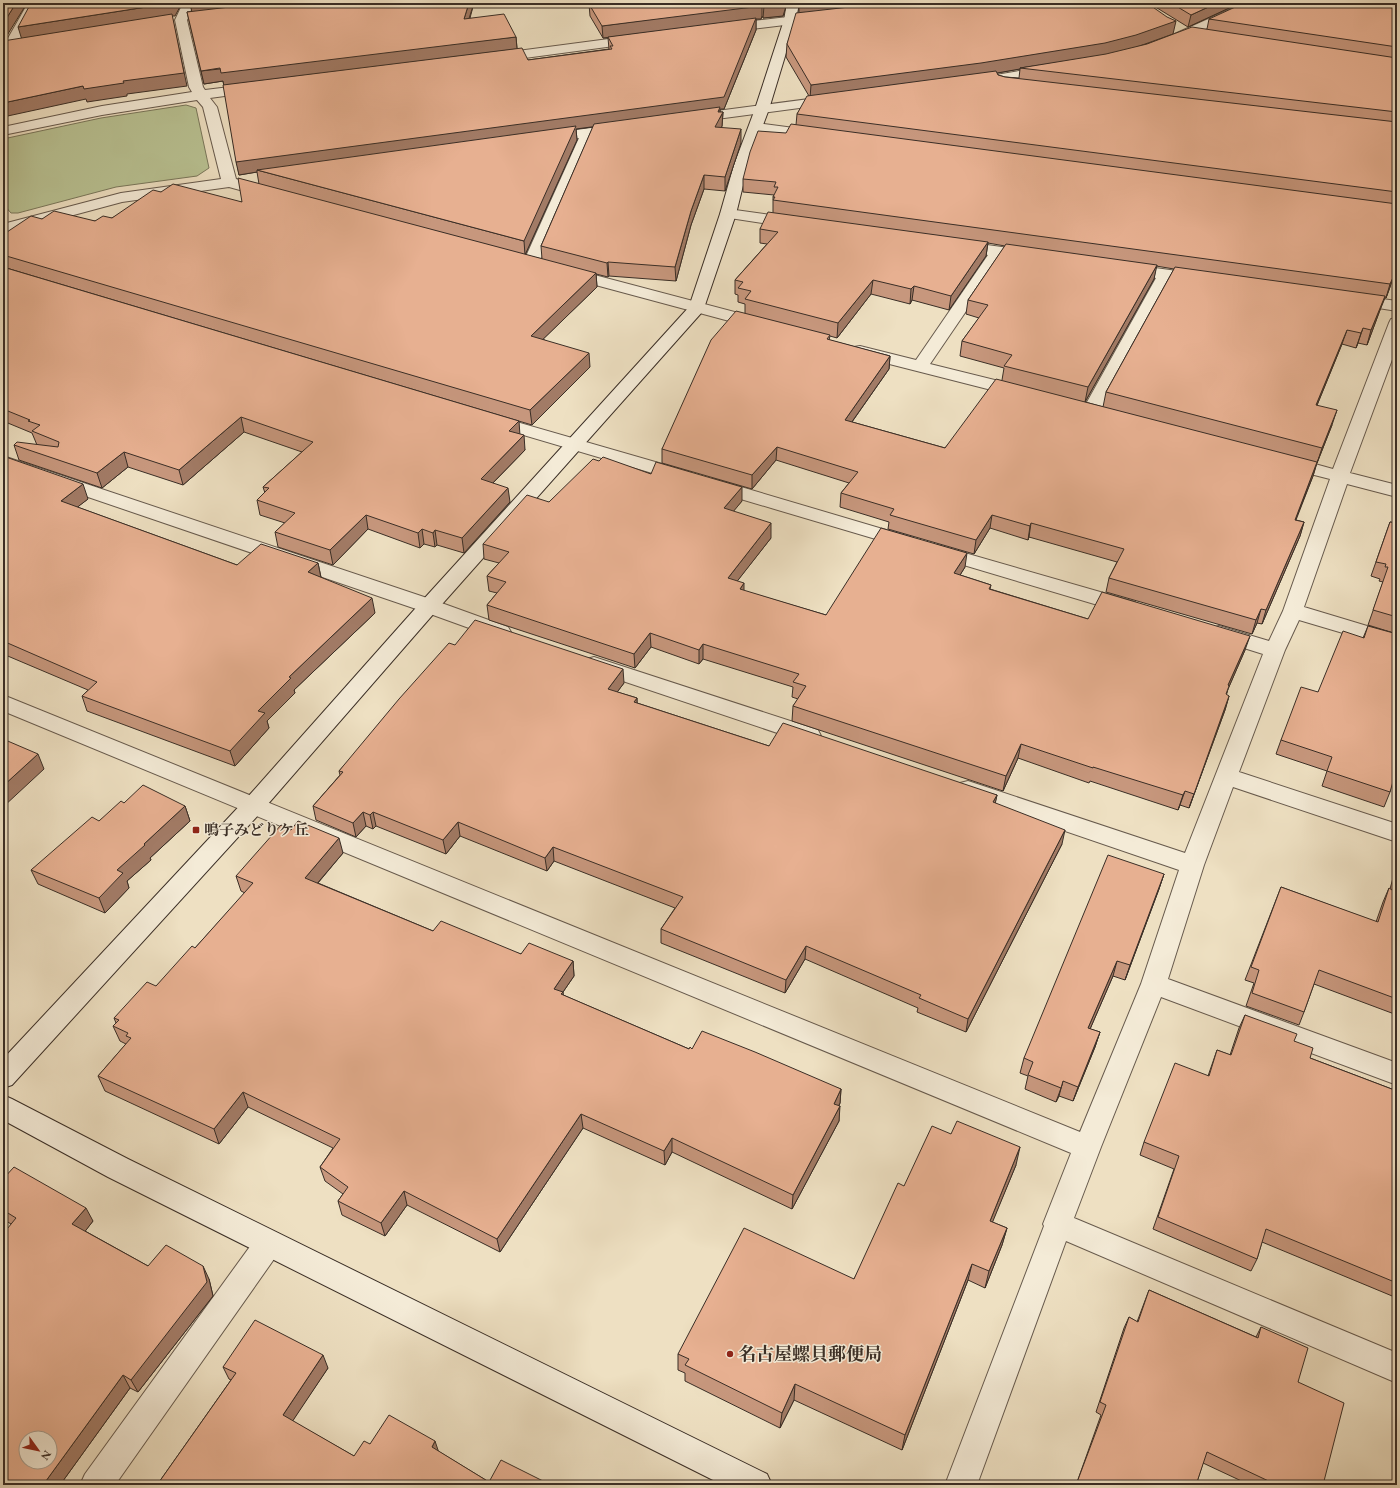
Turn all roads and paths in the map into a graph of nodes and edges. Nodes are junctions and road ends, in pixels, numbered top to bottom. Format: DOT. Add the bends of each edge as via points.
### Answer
graph roads {
  1 [pos="34,3"];
  2 [pos="189,3"];
  3 [pos="1254,3"];
  4 [pos="791,12"];
  5 [pos="826,16"];
  6 [pos="195,18"];
  7 [pos="181,20"];
  8 [pos="166,22"];
  9 [pos="1174,27"];
  10 [pos="714,30"];
  11 [pos="1188,34"];
  12 [pos="1212,37"];
  13 [pos="651,38"];
  14 [pos="1161,44"];
  15 [pos="24,45"];
  16 [pos="6,48"];
  17 [pos="484,59"];
  18 [pos="1061,68"];
  19 [pos="980,81"];
  20 [pos="964,83"];
  21 [pos="270,86"];
  22 [pos="1026,87"];
  23 [pos="201,95"];
  24 [pos="847,98"];
  25 [pos="759,118"];
  26 [pos="684,119"];
  27 [pos="636,126"];
  28 [pos="3,131"];
  29 [pos="589,132"];
  30 [pos="832,137"];
  31 [pos="534,140"];
  32 [pos="260,178"];
  33 [pos="229,182"];
  34 [pos="282,196"];
  35 [pos="728,214"];
  36 [pos="6,224"];
  37 [pos="812,226"];
  38 [pos="944,244"];
  39 [pos="999,251"];
  40 [pos="1045,258"];
  41 [pos="1113,267"];
  42 [pos="1166,275"];
  43 [pos="1212,281"];
  44 [pos="1336,298"];
  45 [pos="1397,306"];
  46 [pos="697,308"];
  47 [pos="1397,323"];
  48 [pos="777,329"];
  49 [pos="845,346"];
  50 [pos="920,366"];
  51 [pos="1039,397"];
  52 [pos="1091,411"];
  53 [pos="475,415"];
  54 [pos="574,444"];
  55 [pos="1272,458"];
  56 [pos="3,462"];
  57 [pos="1340,476"];
  58 [pos="1397,491"];
  59 [pos="429,606"];
  60 [pos="1293,611"];
  61 [pos="1146,612"];
  62 [pos="1199,628"];
  63 [pos="522,640"];
  64 [pos="1397,642"];
  65 [pos="1275,650"];
  66 [pos="575,657"];
  67 [pos="3,703"];
  68 [pos="831,743"];
  69 [pos="1227,778"];
  70 [pos="951,784"];
  71 [pos="253,806"];
  72 [pos="1397,833"];
  73 [pos="1192,865"];
  74 [pos="1154,984"];
  75 [pos="1397,1074"];
  76 [pos="3,1077"];
  77 [pos="3,1107"];
  78 [pos="1087,1147"];
  79 [pos="1057,1224"];
  80 [pos="269,1243"];
  81 [pos="1397,1368"];
  82 [pos="96,1485"];
  83 [pos="756,1485"];
  84 [pos="961,1485"];
  1 -- 16 [label="street"];
  2 -- 7 [label="street"];
  3 -- 11 [label="street"];
  4 -- 5 [label="street"];
  4 -- 10 [label="street"];
  4 -- 25 [label="street"];
  6 -- 7 [label="street"];
  7 -- 8 [label="street"];
  7 -- 23 [label="street" via="196,87"];
  9 -- 11 [label="street"];
  11 -- 12 [label="street"];
  11 -- 14 [label="street"];
  13 -- 17 [label="street"];
  15 -- 16 [label="street"];
  18 -- 19 [label="street"];
  19 -- 20 [label="street"];
  19 -- 22 [label="street"];
  21 -- 23 [label="street"];
  23 -- 28 [label="street" via="72,116"];
  23 -- 33 [label="street" via="210,107"];
  24 -- 25 [label="street"];
  25 -- 26 [label="street"];
  25 -- 30 [label="street"];
  25 -- 35 [label="street" via="741,165"];
  27 -- 29 [label="street"];
  29 -- 31 [label="street"];
  29 -- 46 [label="street" via="537,264"];
  32 -- 33 [label="street"];
  33 -- 34 [label="street"];
  33 -- 36 [label="street" via="121,198"];
  35 -- 37 [label="street"];
  35 -- 46 [label="street"];
  38 -- 39 [label="street"];
  39 -- 40 [label="street"];
  39 -- 50 [label="street"];
  41 -- 42 [label="street"];
  42 -- 43 [label="street"];
  42 -- 52 [label="street"];
  44 -- 45 [label="street"];
  46 -- 48 [label="street"];
  46 -- 54 [label="street"];
  47 -- 57 [label="street"];
  49 -- 50 [label="street"];
  50 -- 51 [label="street"];
  53 -- 54 [label="street"];
  54 -- 59 [label="street"];
  54 -- 61 [label="street"];
  55 -- 57 [label="street"];
  56 -- 59 [label="street"];
  57 -- 58 [label="street"];
  57 -- 60 [label="street"];
  59 -- 63 [label="street"];
  59 -- 71 [label="street"];
  60 -- 64 [label="street"];
  60 -- 65 [label="street"];
  62 -- 65 [label="street"];
  65 -- 69 [label="street"];
  66 -- 68 [label="street"];
  67 -- 71 [label="street"];
  69 -- 72 [label="street"];
  69 -- 73 [label="street"];
  70 -- 73 [label="street"];
  71 -- 76 [label="street"];
  71 -- 78 [label="street"];
  73 -- 74 [label="street"];
  74 -- 75 [label="street"];
  74 -- 78 [label="street"];
  77 -- 80 [label="street"];
  78 -- 79 [label="street"];
  79 -- 81 [label="street"];
  79 -- 84 [label="street"];
  80 -- 82 [label="street"];
  80 -- 83 [label="street"];
}
